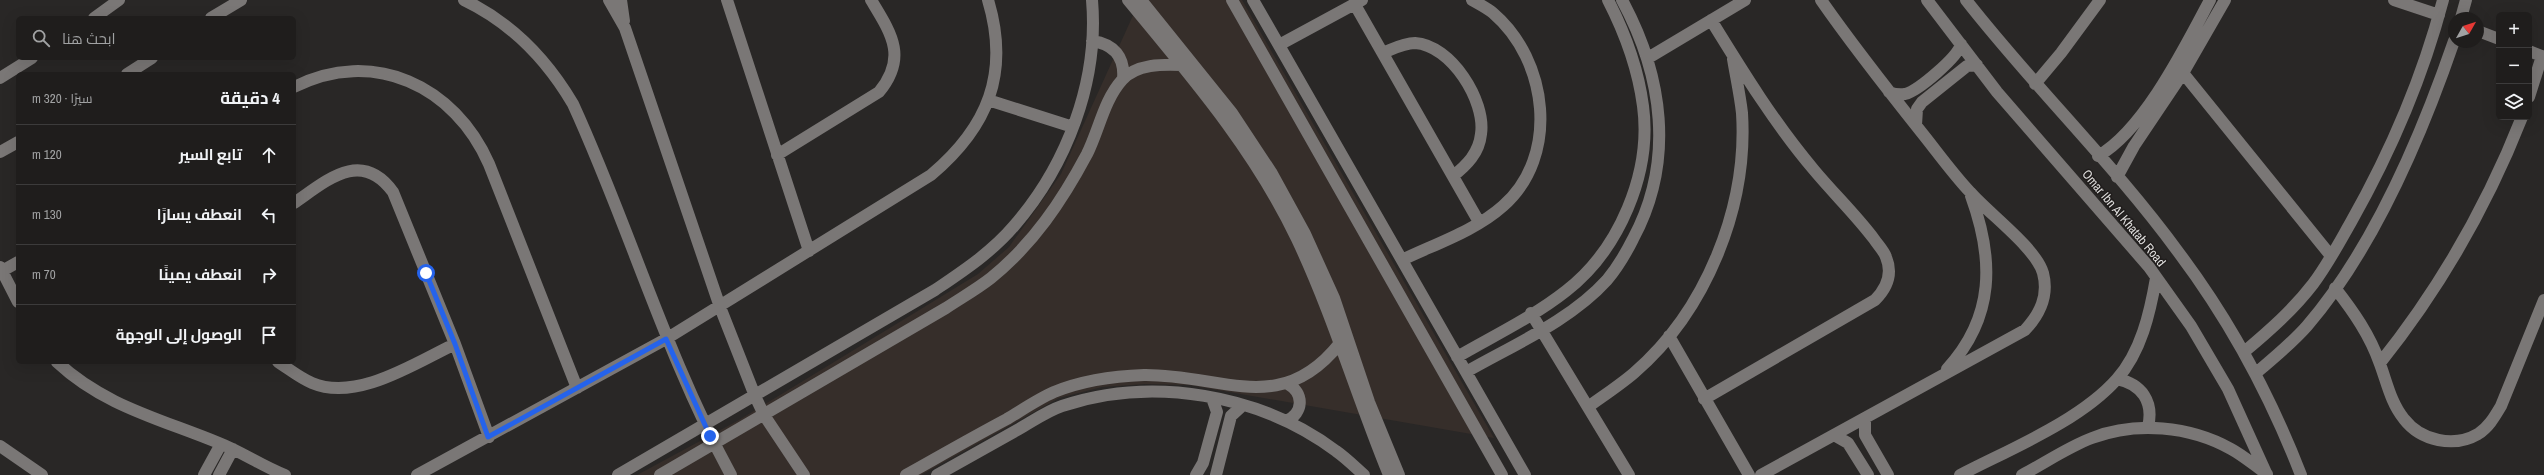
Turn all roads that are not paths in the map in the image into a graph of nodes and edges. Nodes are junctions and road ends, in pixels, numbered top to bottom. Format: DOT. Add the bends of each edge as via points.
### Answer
graph roads {
  1 [pos="119,0"];
  2 [pos="241,0"];
  3 [pos="464,0"];
  4 [pos="609,0"];
  5 [pos="621,0"];
  6 [pos="727,0"];
  7 [pos="871,0"];
  8 [pos="988,0"];
  9 [pos="1092,0"];
  10 [pos="1128,0"];
  11 [pos="1141,0"];
  12 [pos="1232,0"];
  13 [pos="1253,0"];
  14 [pos="1472,0"];
  15 [pos="1608,0"];
  16 [pos="1622,0"];
  17 [pos="1745,0"];
  18 [pos="1821,0"];
  19 [pos="1927,0"];
  20 [pos="1966,0"];
  21 [pos="2100,0"];
  22 [pos="2210,0"];
  23 [pos="2225,0"];
  24 [pos="2394,0"];
  25 [pos="2443,0"];
  26 [pos="2466,0"];
  27 [pos="1358,2"];
  28 [pos="2463,12"];
  29 [pos="2439,15"];
  30 [pos="97,16"];
  31 [pos="214,16"];
  32 [pos="1711,20"];
  33 [pos="625,28"];
  34 [pos="2484,33"];
  35 [pos="2496,38"];
  36 [pos="1092,41"];
  37 [pos="1961,44"];
  38 [pos="1279,45"];
  39 [pos="2451,48"];
  40 [pos="2532,52"];
  41 [pos="1383,53"];
  42 [pos="1733,55"];
  43 [pos="2543,56"];
  44 [pos="1648,58"];
  45 [pos="29,60"];
  46 [pos="149,60"];
  47 [pos="1182,65"];
  48 [pos="1977,65"];
  49 [pos="130,72"];
  50 [pos="2183,74"];
  51 [pos="0,78"];
  52 [pos="1123,79"];
  53 [pos="2035,84"];
  54 [pos="296,86"];
  55 [pos="2532,88"];
  56 [pos="1889,92"];
  57 [pos="988,100"];
  58 [pos="2521,120"];
  59 [pos="1916,125"];
  60 [pos="1073,127"];
  61 [pos="16,143"];
  62 [pos="0,152"];
  63 [pos="777,155"];
  64 [pos="2098,156"];
  65 [pos="1453,176"];
  66 [pos="2117,177"];
  67 [pos="1969,192"];
  68 [pos="296,202"];
  69 [pos="1479,222"];
  70 [pos="809,251"];
  71 [pos="2331,256"];
  72 [pos="1402,260"];
  73 [pos="16,263"];
  74 [pos="1,269"];
  75 [pos="2156,278"];
  76 [pos="2335,288"];
  77 [pos="16,298"];
  78 [pos="2544,300"];
  79 [pos="720,307"];
  80 [pos="1531,313"];
  81 [pos="1541,330"];
  82 [pos="1669,336"];
  83 [pos="666,339"];
  84 [pos="1340,343"];
  85 [pos="455,344"];
  86 [pos="2244,352"];
  87 [pos="1457,357"];
  88 [pos="2380,363"];
  89 [pos="58,364"];
  90 [pos="281,364"];
  91 [pos="1466,372"];
  92 [pos="2256,373"];
  93 [pos="1938,378"];
  94 [pos="2117,379"];
  95 [pos="1288,384"];
  96 [pos="576,388"];
  97 [pos="755,396"];
  98 [pos="1212,398"];
  99 [pos="1704,399"];
  100 [pos="1243,405"];
  101 [pos="1588,407"];
  102 [pos="764,415"];
  103 [pos="1865,418"];
  104 [pos="1286,421"];
  105 [pos="705,426"];
  106 [pos="2148,427"];
  107 [pos="1834,435"];
  108 [pos="488,437"];
  109 [pos="221,444"];
  110 [pos="714,445"];
  111 [pos="0,446"];
  112 [pos="233,449"];
  113 [pos="39,474"];
  114 [pos="2267,474"];
  115 [pos="204,475"];
  116 [pos="219,475"];
  117 [pos="285,475"];
  118 [pos="417,475"];
  119 [pos="618,475"];
  120 [pos="660,475"];
  121 [pos="731,475"];
  122 [pos="804,475"];
  123 [pos="906,475"];
  124 [pos="937,475"];
  125 [pos="1196,475"];
  126 [pos="1216,475"];
  127 [pos="1364,475"];
  128 [pos="1389,475"];
  129 [pos="1399,475"];
  130 [pos="1502,475"];
  131 [pos="1525,475"];
  132 [pos="1629,475"];
  133 [pos="1749,475"];
  134 [pos="1761,475"];
  135 [pos="1868,475"];
  136 [pos="1888,475"];
  137 [pos="1960,475"];
  138 [pos="2022,475"];
  139 [pos="2301,475"];
  1 -- 30 [label="street"];
  2 -- 31 [label="street"];
  3 -- 83 [label="street" via="500,21 522,38 558,78 585,130"];
  4 -- 33 [label="street"];
  5 -- 33 [label="street"];
  6 -- 63 [label="street"];
  7 -- 63 [label="street" via="892,34 895,48 894,63 886,84 879,92"];
  8 -- 57 [label="street" via="996,35 994,74"];
  9 -- 36 [label="street"];
  10 -- 47 [label="street"];
  11 -- 129 [label="street" via="1232,113 1271,172 1305,234 1334,298 1369,402"];
  12 -- 130 [label="street"];
  13 -- 38 [label="street"];
  14 -- 69 [label="street" via="1493,12 1517,41 1524,54 1534,74 1540,102 1541,131 1535,159 1522,185 1503,206"];
  15 -- 80 [label="street" via="1621,26 1635,66 1643,107 1643,148 1635,189 1619,227 1596,262 1566,291"];
  16 -- 44 [label="street"];
  17 -- 32 [label="street"];
  18 -- 56 [label="street"];
  19 -- 37 [label="street, Omar Ibn Al Khatab Road"];
  20 -- 53 [label="street, Omar Ibn Al Khatab Road"];
  21 -- 53 [label="street"];
  22 -- 64 [label="street" via="2173,66 2134,125 2124,138"];
  23 -- 50 [label="street"];
  24 -- 29 [label="street"];
  25 -- 29 [label="street"];
  26 -- 28 [label="street"];
  27 -- 38 [label="street"];
  27 -- 41 [label="street"];
  29 -- 71 [label="street" via="2393,137 2364,198"];
  32 -- 42 [label="street"];
  32 -- 44 [label="street"];
  33 -- 79 [label="street"];
  34 -- 35 [label="street"];
  36 -- 52 [label="street" via="1106,44 1117,53 1122,61"];
  36 -- 60 [label="street" via="1085,92"];
  37 -- 48 [label="street, Omar Ibn Al Khatab Road"];
  37 -- 56 [label="street" via="1953,58 1913,90 1901,94"];
  38 -- 72 [label="street"];
  39 -- 76 [label="street" via="2413,148 2382,211"];
  40 -- 43 [label="street"];
  41 -- 65 [label="street"];
  41 -- 65 [label="street" via="1398,46 1414,43 1428,46 1445,56 1468,83 1475,99 1482,134 1467,165"];
  42 -- 82 [label="street" via="1742,113 1740,171 1728,228 1706,282"];
  42 -- 99 [label="street" via="1772,116 1886,255 1889,280 1884,292 1875,300"];
  43 -- 55 [label="street"];
  44 -- 81 [label="street" via="1657,98 1660,138 1656,178 1646,216 1607,280 1575,309"];
  45 -- 51 [label="street"];
  46 -- 49 [label="street"];
  47 -- 52 [label="street" via="1163,64 1142,68"];
  47 -- 84 [label="street" via="1224,119 1263,177 1296,238 1325,301"];
  48 -- 59 [label="street" via="1967,66 1922,102 1917,109"];
  48 -- 75 [label="street, Omar Ibn Al Khatab Road" via="1997,92"];
  50 -- 66 [label="street" via="2134,146"];
  50 -- 71 [label="street"];
  52 -- 102 [label="street" via="1110,98 1091,146 1065,195 1031,240 997,272 946,308"];
  53 -- 64 [label="street, Omar Ibn Al Khatab Road"];
  54 -- 96 [label="street" via="308,80 337,73 384,74 407,80 430,91 450,105 480,144 489,164"];
  56 -- 59 [label="street"];
  57 -- 60 [label="street"];
  57 -- 70 [label="street" via="982,116 964,145 931,175"];
  58 -- 88 [label="street" via="2497,177 2457,253 2419,312"];
  59 -- 67 [label="street"];
  60 -- 97 [label="street" via="1045,186 1014,227 977,262"];
  61 -- 62 [label="street"];
  63 -- 70 [label="street"];
  64 -- 66 [label="street, Omar Ibn Al Khatab Road"];
  65 -- 69 [label="street"];
  66 -- 86 [label="street, Omar Ibn Al Khatab Road" via="2204,287"];
  67 -- 93 [label="street" via="1986,248 1988,276 1983,305 1973,332 1958,357"];
  67 -- 93 [label="street" via="2035,258 2044,277 2043,304 2036,318 2025,330"];
  68 -- 85 [label="street" via="330,178 349,170 370,172 387,183 393,192"];
  69 -- 72 [label="street"];
  70 -- 79 [label="street"];
  71 -- 86 [label="street" via="2292,309"];
  72 -- 87 [label="street"];
  73 -- 74 [label="street"];
  74 -- 77 [label="street"];
  75 -- 94 [label="street" via="2149,314 2139,341"];
  75 -- 114 [label="street, Omar Ibn Al Khatab Road" via="2191,326 2228,389"];
  76 -- 88 [label="street" via="2368,336"];
  76 -- 92 [label="street" via="2306,327"];
  78 -- 88 [label="street" via="2502,406 2492,421 2479,433 2463,440 2441,441 2421,434 2405,420 2393,403"];
  79 -- 83 [label="street"];
  79 -- 97 [label="street"];
  80 -- 81 [label="street"];
  80 -- 87 [label="street"];
  81 -- 91 [label="street"];
  81 -- 101 [label="street"];
  82 -- 99 [label="street"];
  82 -- 101 [label="street" via="1635,373"];
  83 -- 96 [label="street"];
  83 -- 105 [label="street"];
  84 -- 95 [label="street" via="1327,360 1309,374"];
  84 -- 128 [label="street" via="1360,404"];
  85 -- 90 [label="street" via="369,384 350,389 312,383"];
  85 -- 108 [label="street"];
  86 -- 92 [label="street, Omar Ibn Al Khatab Road"];
  87 -- 91 [label="street"];
  89 -- 109 [label="street" via="72,377 108,400"];
  91 -- 131 [label="street"];
  92 -- 139 [label="street, Omar Ibn Al Khatab Road" via="2286,435"];
  93 -- 103 [label="street"];
  94 -- 106 [label="street" via="2138,387 2145,395 2150,411"];
  94 -- 137 [label="street" via="2077,414"];
  95 -- 104 [label="street" via="1297,391 1300,403 1296,414"];
  95 -- 123 [label="street" via="1265,388 1233,386 1188,377 1143,375 1098,380 1055,392"];
  96 -- 108 [label="street"];
  97 -- 102 [label="street"];
  97 -- 105 [label="street"];
  98 -- 100 [label="street"];
  98 -- 124 [label="street" via="1146,391 1102,396 1061,406"];
  98 -- 125 [label="street" via="1217,412 1203,463"];
  99 -- 133 [label="street"];
  100 -- 104 [label="street"];
  100 -- 126 [label="street" via="1231,416"];
  101 -- 132 [label="street"];
  102 -- 110 [label="street"];
  102 -- 122 [label="street"];
  103 -- 107 [label="street"];
  103 -- 136 [label="street" via="1865,435"];
  104 -- 127 [label="street" via="1336,451"];
  105 -- 110 [label="street"];
  105 -- 119 [label="street"];
  106 -- 114 [label="street" via="2191,433 2231,449"];
  106 -- 138 [label="street" via="2117,430 2091,438"];
  107 -- 134 [label="street"];
  107 -- 135 [label="street" via="1848,443"];
  108 -- 118 [label="street"];
  109 -- 112 [label="street"];
  109 -- 115 [label="street"];
  110 -- 120 [label="street"];
  110 -- 121 [label="street"];
  111 -- 113 [label="street"];
  112 -- 116 [label="street"];
  112 -- 117 [label="street"];
}
